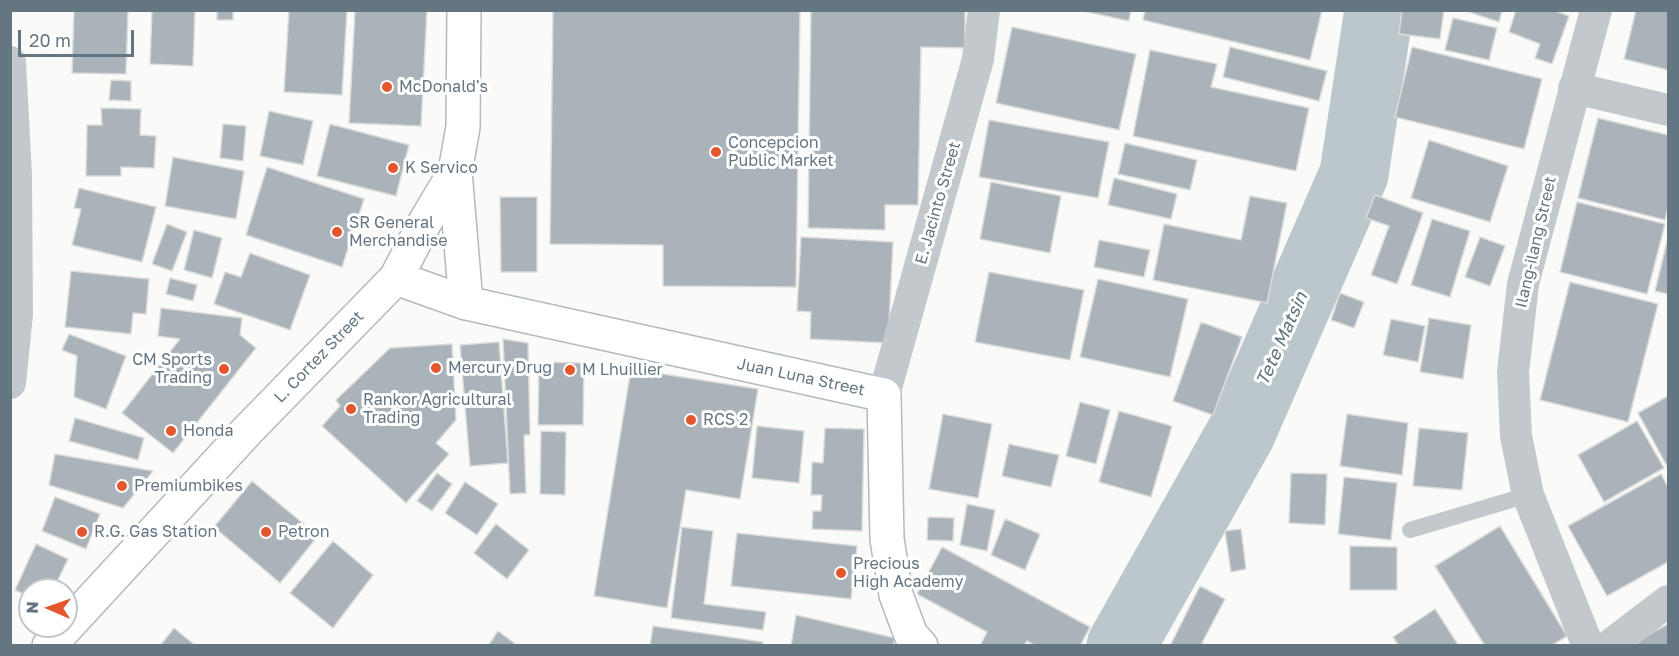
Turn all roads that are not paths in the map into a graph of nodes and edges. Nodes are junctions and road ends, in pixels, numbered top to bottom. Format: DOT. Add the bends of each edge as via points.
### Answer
graph roads {
  1 [pos="464,10"];
  2 [pos="984,10"];
  3 [pos="1596,10"];
  4 [pos="10,62"];
  5 [pos="1574,88"];
  6 [pos="1668,110"];
  7 [pos="455,172"];
  8 [pos="396,278"];
  9 [pos="466,303"];
  10 [pos="10,383"];
  11 [pos="884,395"];
  12 [pos="1528,495"];
  13 [pos="1410,530"];
  14 [pos="1668,601"];
  15 [pos="914,642"];
  16 [pos="49,645"];
  17 [pos="1588,645"];
  18 [pos="1609,645"];
  1 -- 7 [label="street, L. Cortez Street" via="464,127"];
  2 -- 11 [label="street, E. Jacinto Street" via="978,59"];
  3 -- 5 [label="street, Ilang-ilang Street"];
  4 -- 10 [label="street" via="17,302"];
  5 -- 6 [label="street"];
  5 -- 12 [label="street, Ilang-ilang Street" via="1523,284 1514,361 1516,436"];
  7 -- 8 [label="street, L. Cortez Street"];
  7 -- 9 [label="street"];
  8 -- 9 [label="street, Juan Luna Street"];
  8 -- 16 [label="street, L. Cortez Street" via="246,431"];
  9 -- 11 [label="street, Juan Luna Street"];
  11 -- 15 [label="street, Juan Luna Street" via="887,539 896,595"];
  12 -- 13 [label="lane"];
  12 -- 17 [label="street, Ilang-ilang Street"];
  14 -- 18 [label="street"];
}
